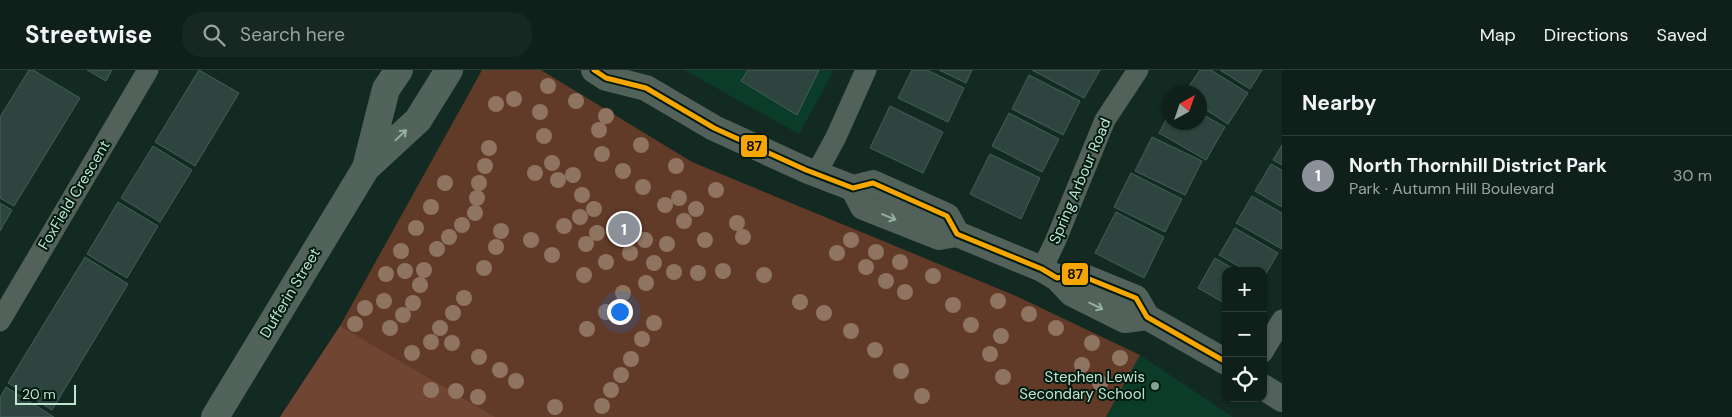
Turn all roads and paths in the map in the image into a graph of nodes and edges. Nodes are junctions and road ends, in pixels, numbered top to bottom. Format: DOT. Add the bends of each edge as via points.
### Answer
graph roads {
  1 [pos="148,70"];
  2 [pos="399,70"];
  3 [pos="449,70"];
  4 [pos="594,70"];
  5 [pos="866,70"];
  6 [pos="1138,70"];
  7 [pos="641,79"];
  8 [pos="366,168"];
  9 [pos="816,174"];
  10 [pos="1049,274"];
  11 [pos="0,320"];
  12 [pos="1282,320"];
  13 [pos="1267,345"];
  14 [pos="1222,360"];
  15 [pos="1267,390"];
  16 [pos="1282,399"];
  17 [pos="216,417"];
  1 -- 11 [label="street, FoxField Crescent"];
  2 -- 8 [label="main road, Dufferin Street" via="386,89"];
  8 -- 3 [label="main road, Dufferin Street, one-way" via="418,120"];
  4 -- 7 [label="street" via="606,78"];
  5 -- 9 [label="street"];
  6 -- 10 [label="street, Spring Arbour Road" via="1105,120 1055,242"];
  7 -- 9 [label="street" via="714,128"];
  8 -- 17 [label="main road, Dufferin Street"];
  9 -- 10 [label="street" via="853,188 873,183 947,216 957,234"];
  10 -- 14 [label="street" via="1077,274 1136,298 1147,316"];
  12 -- 13 [label="street"];
  15 -- 16 [label="street"];
}
